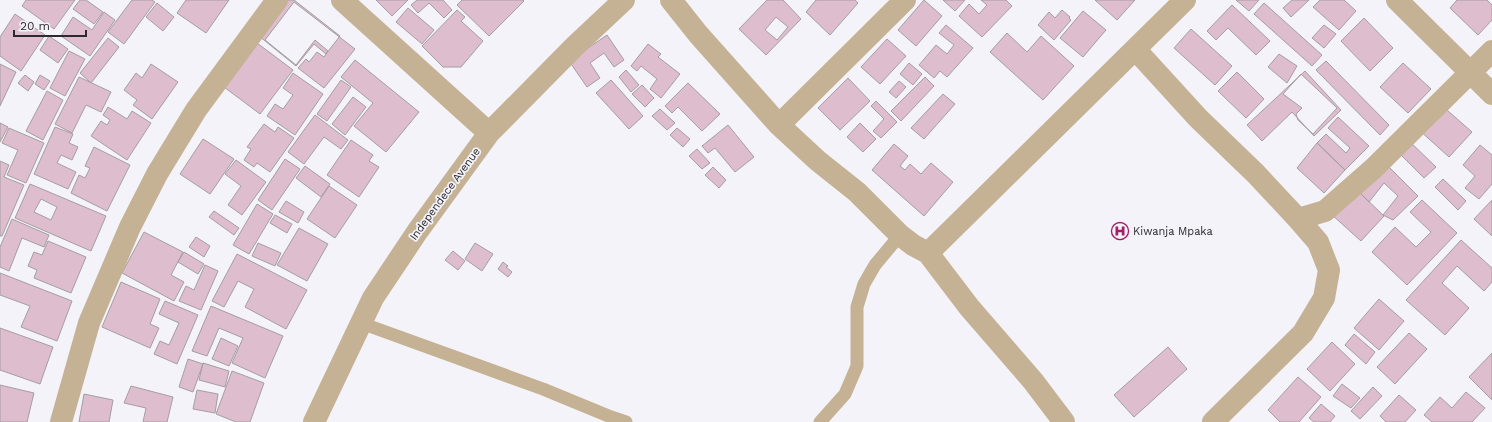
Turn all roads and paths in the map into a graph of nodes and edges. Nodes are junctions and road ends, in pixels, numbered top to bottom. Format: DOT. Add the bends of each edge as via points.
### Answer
graph roads {
  1 [pos="277,0"];
  2 [pos="342,0"];
  3 [pos="624,0"];
  4 [pos="671,0"];
  5 [pos="905,0"];
  6 [pos="1185,0"];
  7 [pos="1397,0"];
  8 [pos="1135,49"];
  9 [pos="1492,51"];
  10 [pos="1470,73"];
  11 [pos="1492,94"];
  12 [pos="779,124"];
  13 [pos="488,133"];
  14 [pos="1298,219"];
  15 [pos="900,235"];
  16 [pos="928,253"];
  17 [pos="361,323"];
  18 [pos="61,422"];
  19 [pos="314,422"];
  20 [pos="626,422"];
  21 [pos="820,422"];
  22 [pos="1064,422"];
  23 [pos="1213,422"];
  1 -- 18 [label="street" via="196,110 157,174 130,227 89,323"];
  2 -- 13 [label="street"];
  3 -- 13 [label="street, Independece Avenue"];
  4 -- 12 [label="street"];
  5 -- 12 [label="street"];
  6 -- 8 [label="street"];
  7 -- 10 [label="street"];
  8 -- 14 [label="street" via="1198,118"];
  8 -- 16 [label="street"];
  9 -- 10 [label="street"];
  10 -- 11 [label="street"];
  10 -- 14 [label="street" via="1374,168 1325,211"];
  12 -- 15 [label="street" via="818,161 857,192"];
  13 -- 17 [label="street, Independece Avenue" via="417,232 373,298"];
  14 -- 23 [label="street" via="1318,242 1329,270 1324,298 1303,333"];
  15 -- 16 [label="street"];
  15 -- 21 [label="lane" via="875,265 864,284 857,307 856,366 845,394"];
  16 -- 22 [label="street"];
  17 -- 19 [label="street, Independece Avenue"];
  17 -- 20 [label="lane"];
}
